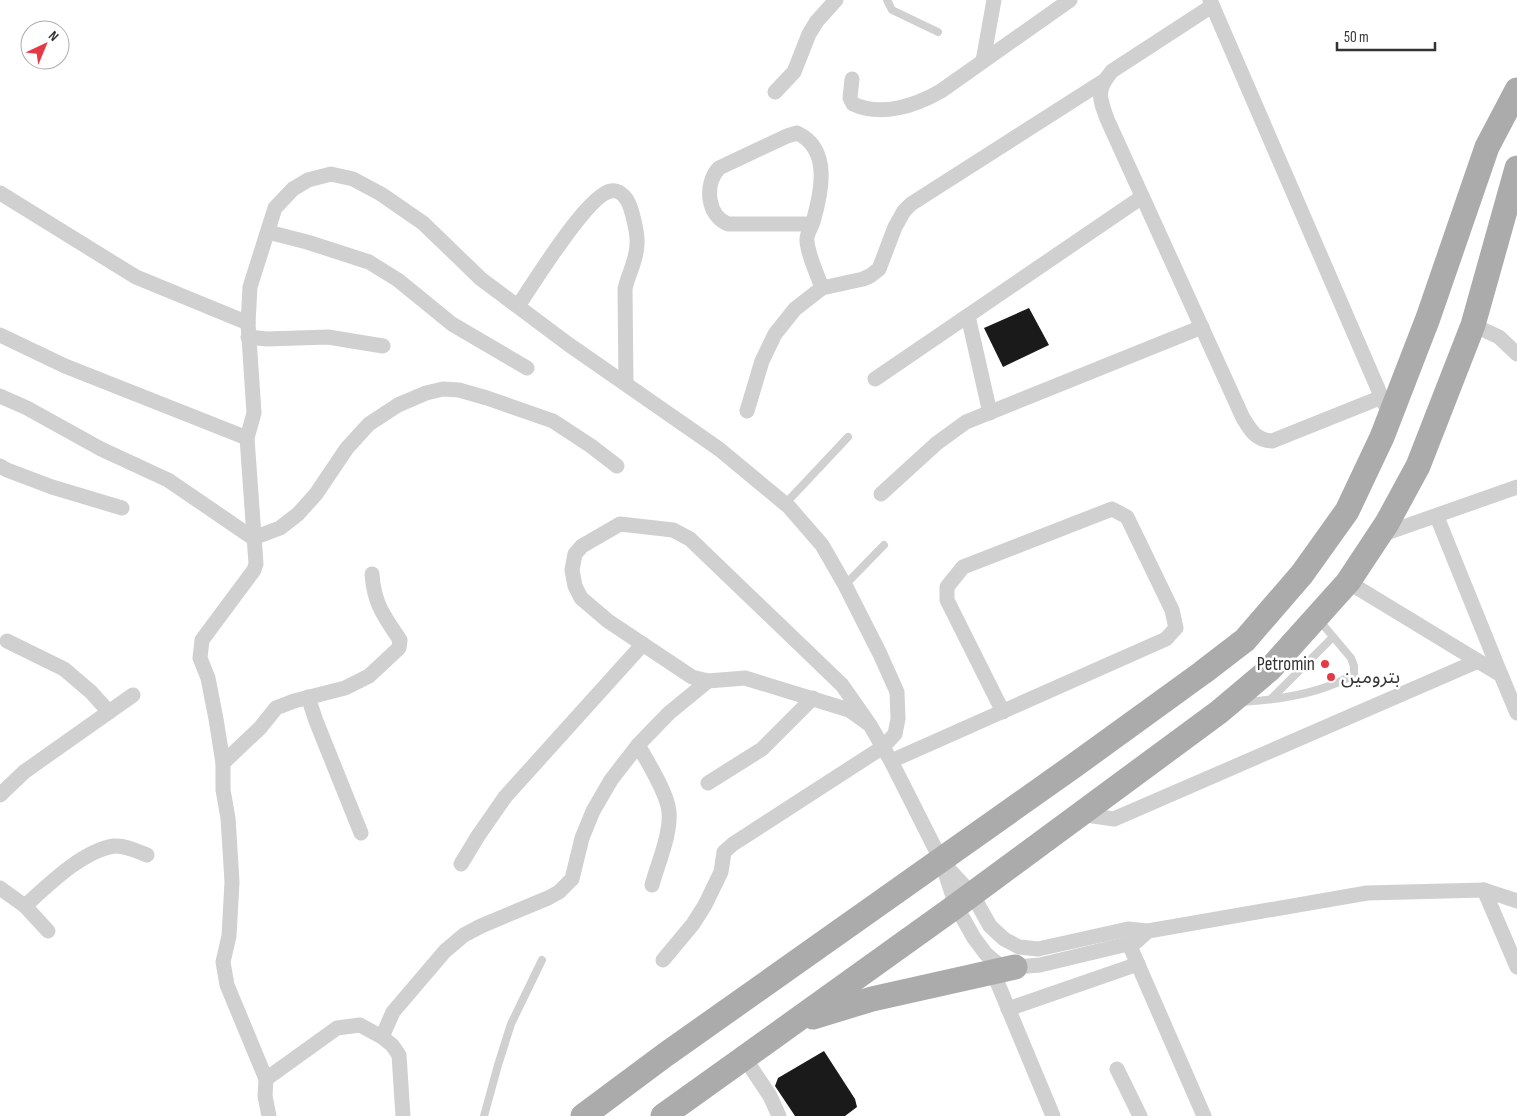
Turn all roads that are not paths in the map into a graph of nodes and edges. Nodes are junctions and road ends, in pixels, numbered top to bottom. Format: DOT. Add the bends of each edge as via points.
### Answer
graph roads {
  1 [pos="836,0"];
  2 [pos="887,0"];
  3 [pos="994,0"];
  4 [pos="1070,0"];
  5 [pos="1211,3"];
  6 [pos="938,32"];
  7 [pos="983,61"];
  8 [pos="852,79"];
  9 [pos="1102,82"];
  10 [pos="1517,90"];
  11 [pos="775,92"];
  12 [pos="1517,168"];
  13 [pos="0,193"];
  14 [pos="1142,197"];
  15 [pos="812,224"];
  16 [pos="268,232"];
  17 [pos="822,288"];
  18 [pos="518,306"];
  19 [pos="968,316"];
  20 [pos="1473,325"];
  21 [pos="1202,327"];
  22 [pos="248,330"];
  23 [pos="0,335"];
  24 [pos="383,346"];
  25 [pos="1517,354"];
  26 [pos="527,368"];
  27 [pos="875,379"];
  28 [pos="626,384"];
  29 [pos="0,396"];
  30 [pos="1386,407"];
  31 [pos="747,411"];
  32 [pos="990,413"];
  33 [pos="848,437"];
  34 [pos="247,438"];
  35 [pos="0,466"];
  36 [pos="618,466"];
  37 [pos="1517,487"];
  38 [pos="882,494"];
  39 [pos="785,504"];
  40 [pos="122,508"];
  41 [pos="1437,517"];
  42 [pos="1378,536"];
  43 [pos="253,538"];
  44 [pos="884,545"];
  45 [pos="372,574"];
  46 [pos="1348,582"];
  47 [pos="845,585"];
  48 [pos="1316,617"];
  49 [pos="1333,637"];
  50 [pos="7,642"];
  51 [pos="643,644"];
  52 [pos="1478,661"];
  53 [pos="1501,675"];
  54 [pos="708,680"];
  55 [pos="133,695"];
  56 [pos="1514,696"];
  57 [pos="308,697"];
  58 [pos="813,698"];
  59 [pos="1271,699"];
  60 [pos="1227,705"];
  61 [pos="109,712"];
  62 [pos="1003,712"];
  63 [pos="1517,713"];
  64 [pos="870,724"];
  65 [pos="638,745"];
  66 [pos="883,747"];
  67 [pos="223,762"];
  68 [pos="892,762"];
  69 [pos="708,783"];
  70 [pos="0,795"];
  71 [pos="1080,814"];
  72 [pos="361,833"];
  73 [pos="147,855"];
  74 [pos="940,860"];
  75 [pos="461,864"];
  76 [pos="652,885"];
  77 [pos="0,888"];
  78 [pos="1484,890"];
  79 [pos="964,900"];
  80 [pos="1517,901"];
  81 [pos="25,906"];
  82 [pos="48,931"];
  83 [pos="1148,931"];
  84 [pos="1129,944"];
  85 [pos="542,960"];
  86 [pos="663,960"];
  87 [pos="1138,964"];
  88 [pos="1517,967"];
  89 [pos="1004,970"];
  90 [pos="1008,1008"];
  91 [pos="793,1022"];
  92 [pos="382,1037"];
  93 [pos="744,1057"];
  94 [pos="1117,1069"];
  95 [pos="266,1079"];
  96 [pos="268,1116"];
  97 [pos="404,1116"];
  98 [pos="484,1116"];
  99 [pos="583,1116"];
  100 [pos="663,1116"];
  101 [pos="778,1116"];
  102 [pos="1053,1116"];
  103 [pos="1140,1116"];
  104 [pos="1204,1116"];
  1 -- 11 [label="street" via="808,34 794,72"];
  2 -- 6 [label="lane" via="892,10"];
  3 -- 7 [label="street"];
  4 -- 7 [label="street"];
  5 -- 9 [label="street" via="1112,70"];
  5 -- 30 [label="street"];
  7 -- 8 [label="street" via="922,102 900,108 862,108 852,104"];
  9 -- 14 [label="street" via="1100,100"];
  9 -- 17 [label="street" via="911,204 895,227 879,268 870,276"];
  10 -- 30 [label="main road" via="1487,147 1428,318"];
  12 -- 20 [label="main road"];
  13 -- 22 [label="street" via="136,277"];
  14 -- 19 [label="street"];
  14 -- 21 [label="street"];
  15 -- 15 [label="street" via="822,173 819,159 804,136 797,133 787,136 719,168 713,175 710,198 715,216 722,222"];
  15 -- 17 [label="street" via="806,239"];
  16 -- 18 [label="street" via="275,208 293,189 308,180 331,174 353,179 381,194 423,224 481,279"];
  16 -- 22 [label="street" via="250,287"];
  16 -- 26 [label="street" via="369,262 398,280 452,324"];
  17 -- 31 [label="street" via="795,309 775,334 762,360"];
  18 -- 28 [label="street"];
  18 -- 28 [label="street" via="587,210 606,193 616,191 624,195 630,205 638,243 625,289"];
  19 -- 27 [label="street"];
  19 -- 32 [label="street"];
  20 -- 25 [label="street" via="1499,337"];
  20 -- 42 [label="main road" via="1418,466"];
  21 -- 30 [label="street" via="1243,418 1254,436 1264,441"];
  21 -- 32 [label="street"];
  22 -- 24 [label="street" via="267,339 328,337"];
  22 -- 34 [label="street" via="254,412"];
  23 -- 34 [label="street" via="65,366"];
  28 -- 39 [label="street" via="719,449"];
  29 -- 43 [label="street" via="168,480"];
  30 -- 74 [label="main road" via="1382,437 1347,511 1302,574 1245,640"];
  32 -- 38 [label="street" via="966,422 937,443"];
  33 -- 39 [label="lane"];
  34 -- 43 [label="street"];
  35 -- 40 [label="street" via="52,487"];
  36 -- 43 [label="street" via="553,421 487,398 443,389 398,405 369,424 298,514 280,528"];
  37 -- 41 [label="street"];
  39 -- 47 [label="street" via="822,545"];
  41 -- 42 [label="street"];
  41 -- 53 [label="street"];
  42 -- 46 [label="main road"];
  43 -- 67 [label="street" via="254,570 202,640 200,658 208,678"];
  44 -- 47 [label="lane"];
  45 -- 57 [label="street" via="379,609 400,640 399,648 369,676 345,688"];
  46 -- 48 [label="main road"];
  46 -- 52 [label="street"];
  47 -- 66 [label="street" via="897,692 895,734"];
  48 -- 49 [label="lane"];
  48 -- 60 [label="main road" via="1270,669"];
  49 -- 59 [label="lane"];
  49 -- 59 [label="lane" via="1351,658 1354,674 1333,685"];
  50 -- 61 [label="street" via="64,670"];
  51 -- 54 [label="street" via="692,677"];
  51 -- 64 [label="street" via="581,598 575,586 572,570 575,554 582,546 620,524 673,530 690,538 842,685"];
  51 -- 75 [label="street" via="505,796"];
  52 -- 53 [label="street"];
  52 -- 71 [label="street" via="1114,819"];
  53 -- 56 [label="street"];
  54 -- 58 [label="street" via="745,678"];
  54 -- 65 [label="street"];
  55 -- 61 [label="street"];
  56 -- 63 [label="street"];
  57 -- 67 [label="street" via="276,708 260,728"];
  57 -- 72 [label="street"];
  58 -- 64 [label="street" via="849,710"];
  58 -- 69 [label="street" via="762,749"];
  59 -- 60 [label="lane"];
  60 -- 71 [label="main road"];
  61 -- 70 [label="street" via="24,772"];
  62 -- 62 [label="street" via="947,600 946,587 964,567 1112,509 1122,513 1127,517 1172,610 1176,628 1166,639"];
  62 -- 68 [label="street"];
  64 -- 66 [label="street"];
  65 -- 76 [label="street" via="670,810 669,827"];
  65 -- 92 [label="street" via="611,780 593,811 582,838 572,880 548,898 464,935 444,951 393,1012"];
  66 -- 68 [label="street"];
  66 -- 86 [label="street" via="724,852 721,872 705,905"];
  67 -- 95 [label="street" via="232,882 223,962 227,985"];
  68 -- 74 [label="street"];
  71 -- 79 [label="main road"];
  73 -- 81 [label="street" via="116,846 99,851 53,881"];
  74 -- 79 [label="street"];
  74 -- 79 [label="street"];
  74 -- 99 [label="main road"];
  77 -- 81 [label="street"];
  78 -- 80 [label="street"];
  78 -- 83 [label="street" via="1367,893"];
  78 -- 88 [label="street"];
  79 -- 83 [label="street" via="1004,939 1019,946 1038,949 1128,929"];
  79 -- 89 [label="street" via="974,938"];
  79 -- 91 [label="main road"];
  81 -- 82 [label="street"];
  83 -- 84 [label="street"];
  84 -- 87 [label="street"];
  84 -- 89 [label="street"];
  85 -- 98 [label="lane" via="511,1024"];
  87 -- 90 [label="street"];
  87 -- 104 [label="street"];
  89 -- 90 [label="street"];
  89 -- 91 [label="main road"];
  90 -- 102 [label="street"];
  91 -- 93 [label="main road"];
  92 -- 95 [label="street" via="360,1025 337,1028"];
  92 -- 97 [label="street" via="399,1055"];
  93 -- 100 [label="main road"];
  93 -- 101 [label="street" via="770,1096"];
  94 -- 103 [label="street"];
  95 -- 96 [label="street"];
}
